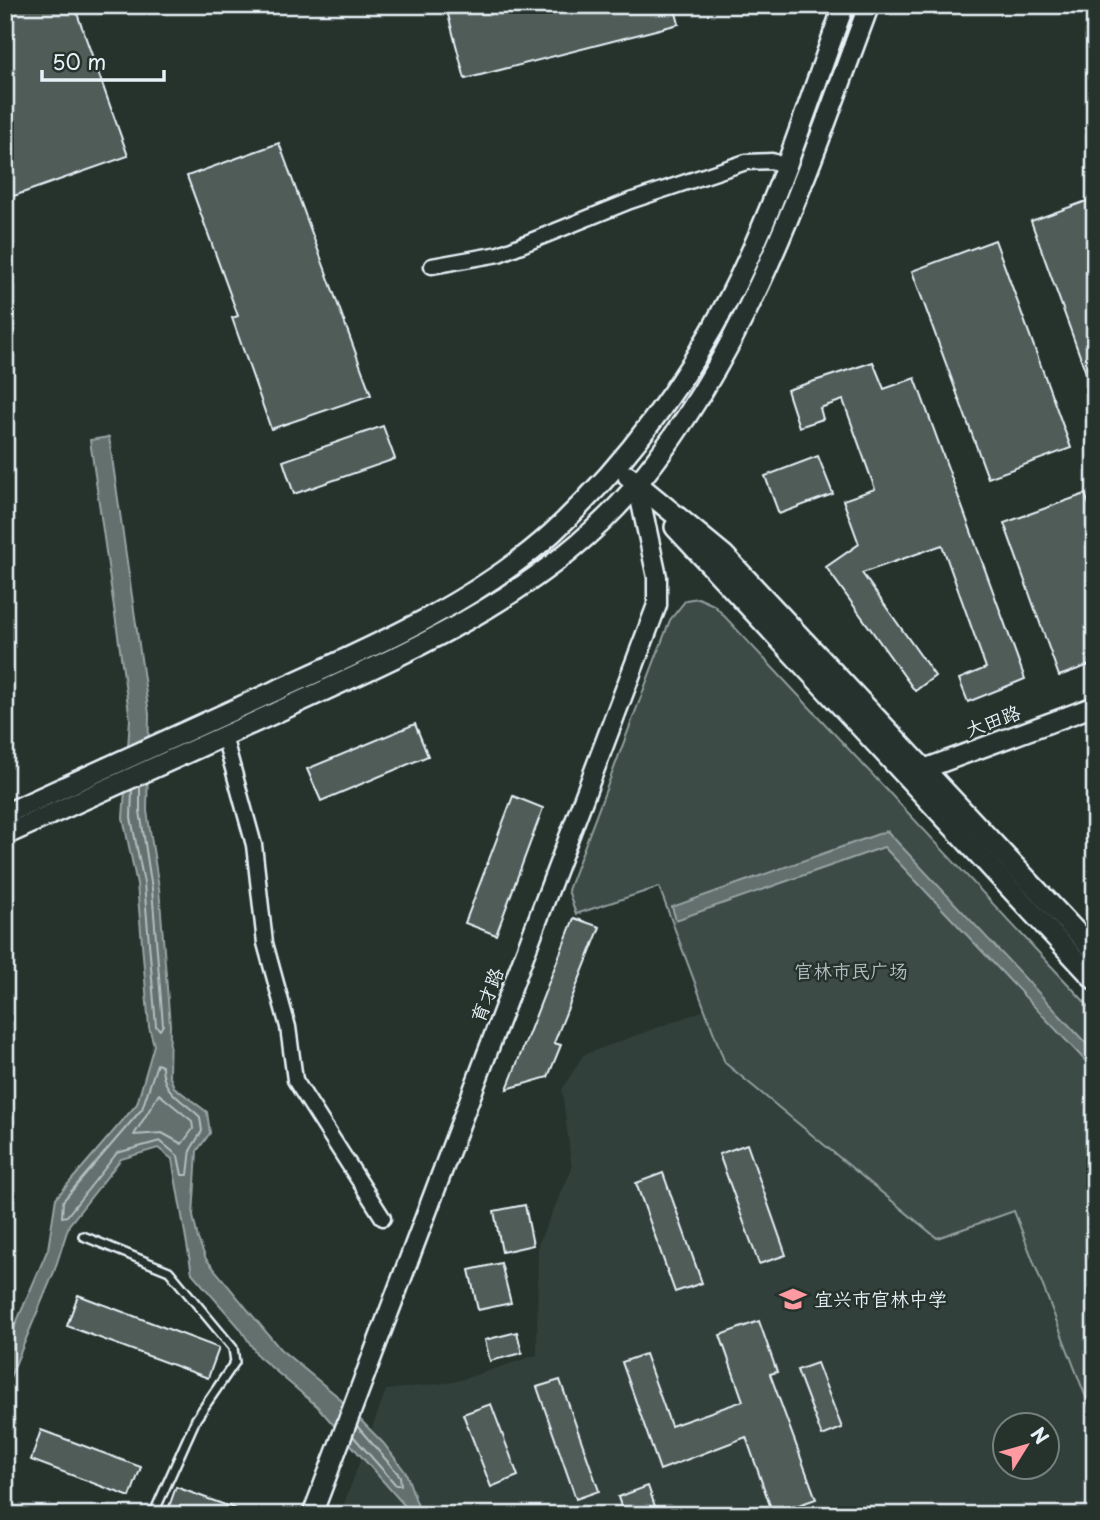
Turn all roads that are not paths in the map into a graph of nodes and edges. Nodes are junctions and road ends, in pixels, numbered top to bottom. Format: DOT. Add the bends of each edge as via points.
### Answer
graph roads {
  1 [pos="844,5"];
  2 [pos="869,5"];
  3 [pos="785,166"];
  4 [pos="432,266"];
  5 [pos="616,466"];
  6 [pos="637,484"];
  7 [pos="1095,706"];
  8 [pos="224,736"];
  9 [pos="917,776"];
  10 [pos="5,814"];
  11 [pos="5,835"];
  12 [pos="1095,952"];
  13 [pos="1095,980"];
  14 [pos="383,1219"];
  15 [pos="83,1236"];
  16 [pos="153,1515"];
  17 [pos="312,1515"];
  1 -- 3 [label="main road"];
  2 -- 6 [label="main road" via="795,205 753,303 688,415"];
  3 -- 4 [label="street" via="772,161 746,162 630,201 499,254"];
  3 -- 5 [label="main road" via="730,298 667,402"];
  5 -- 6 [label="main road"];
  5 -- 10 [label="main road" via="550,534 463,598 352,656"];
  6 -- 8 [label="main road" via="569,552 476,616"];
  6 -- 9 [label="main road" via="724,555"];
  6 -- 17 [label="street, 育才路" via="657,577 657,605"];
  7 -- 9 [label="street, 大田路"];
  8 -- 11 [label="main road"];
  8 -- 14 [label="street" via="254,845 265,943 288,1027 295,1080"];
  9 -- 12 [label="main road"];
  9 -- 13 [label="main road"];
  15 -- 16 [label="lane" via="169,1271 233,1348 235,1362 197,1419"];
}
